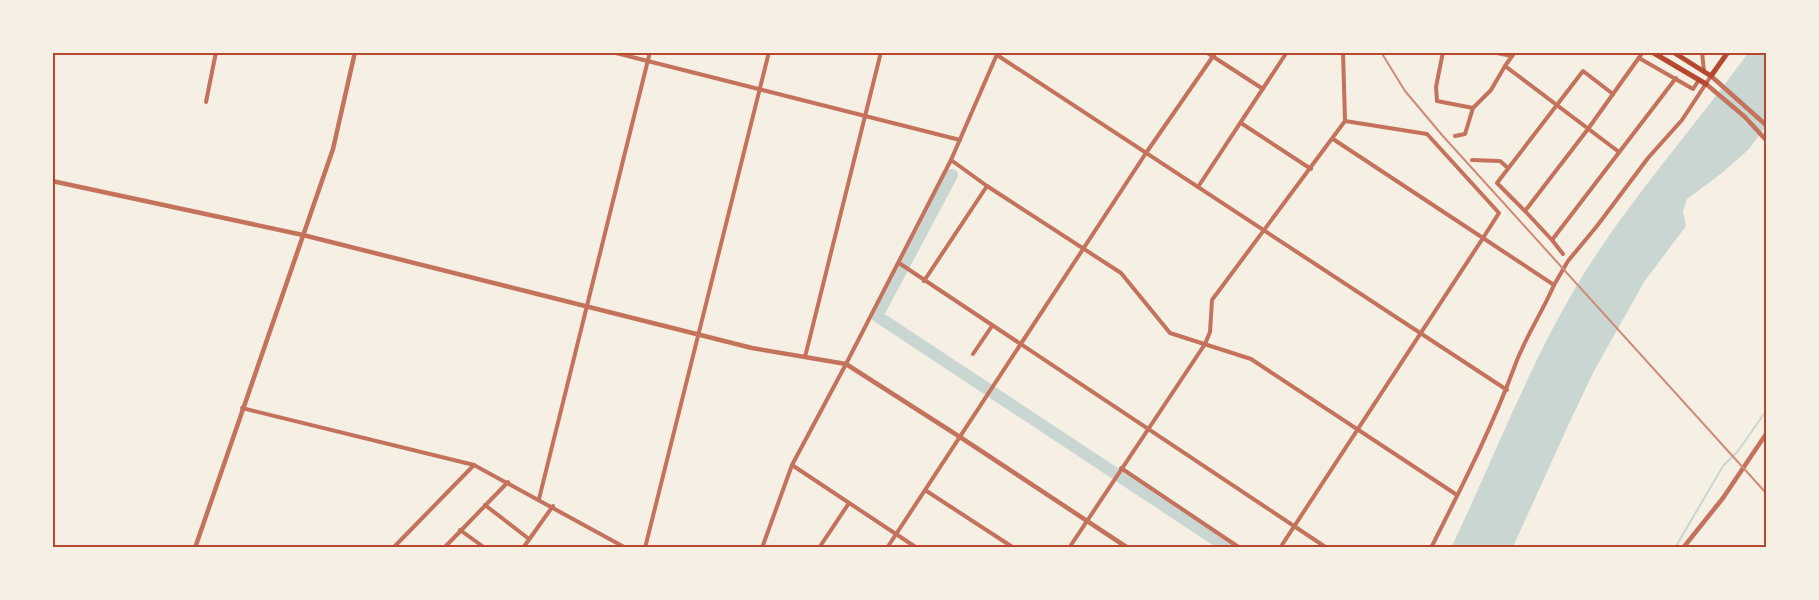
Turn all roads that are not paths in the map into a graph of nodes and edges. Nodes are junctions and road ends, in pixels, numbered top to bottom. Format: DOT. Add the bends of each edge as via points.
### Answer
graph roads {
  1 [pos="216,52"];
  2 [pos="355,52"];
  3 [pos="612,52"];
  4 [pos="650,52"];
  5 [pos="769,52"];
  6 [pos="881,52"];
  7 [pos="1206,52"];
  8 [pos="1216,52"];
  9 [pos="1287,52"];
  10 [pos="1343,52"];
  11 [pos="1443,52"];
  12 [pos="1492,52"];
  13 [pos="1643,52"];
  14 [pos="1652,52"];
  15 [pos="1673,52"];
  16 [pos="1702,52"];
  17 [pos="1728,52"];
  18 [pos="997,54"];
  19 [pos="1514,54"];
  20 [pos="1213,57"];
  21 [pos="1639,58"];
  22 [pos="648,61"];
  23 [pos="1505,66"];
  24 [pos="1704,71"];
  25 [pos="1711,76"];
  26 [pos="1676,78"];
  27 [pos="1699,80"];
  28 [pos="1707,84"];
  29 [pos="1263,89"];
  30 [pos="760,91"];
  31 [pos="1612,94"];
  32 [pos="206,102"];
  33 [pos="1556,105"];
  34 [pos="1473,108"];
  35 [pos="866,115"];
  36 [pos="1345,122"];
  37 [pos="1241,123"];
  38 [pos="1767,125"];
  39 [pos="1588,129"];
  40 [pos="1455,136"];
  41 [pos="1333,139"];
  42 [pos="960,140"];
  43 [pos="1767,140"];
  44 [pos="1619,152"];
  45 [pos="1146,153"];
  46 [pos="951,160"];
  47 [pos="1472,160"];
  48 [pos="1508,168"];
  49 [pos="1311,169"];
  50 [pos="52,181"];
  51 [pos="987,186"];
  52 [pos="1198,187"];
  53 [pos="1525,211"];
  54 [pos="1265,232"];
  55 [pos="303,235"];
  56 [pos="1483,238"];
  57 [pos="1552,240"];
  58 [pos="1083,249"];
  59 [pos="1563,254"];
  60 [pos="902,265"];
  61 [pos="924,281"];
  62 [pos="1554,285"];
  63 [pos="587,307"];
  64 [pos="992,326"];
  65 [pos="698,334"];
  66 [pos="1419,334"];
  67 [pos="1020,344"];
  68 [pos="1205,344"];
  69 [pos="973,354"];
  70 [pos="806,357"];
  71 [pos="846,364"];
  72 [pos="1507,390"];
  73 [pos="242,408"];
  74 [pos="1148,427"];
  75 [pos="1356,429"];
  76 [pos="1767,434"];
  77 [pos="960,436"];
  78 [pos="474,465"];
  79 [pos="792,465"];
  80 [pos="1121,468"];
  81 [pos="508,482"];
  82 [pos="926,489"];
  83 [pos="1457,495"];
  84 [pos="539,499"];
  85 [pos="849,503"];
  86 [pos="485,505"];
  87 [pos="553,506"];
  88 [pos="1087,521"];
  89 [pos="1296,526"];
  90 [pos="460,530"];
  91 [pos="896,534"];
  92 [pos="529,540"];
  93 [pos="195,548"];
  94 [pos="393,548"];
  95 [pos="444,548"];
  96 [pos="485,548"];
  97 [pos="523,548"];
  98 [pos="626,548"];
  99 [pos="645,548"];
  100 [pos="762,548"];
  101 [pos="819,548"];
  102 [pos="887,548"];
  103 [pos="917,548"];
  104 [pos="1014,548"];
  105 [pos="1069,548"];
  106 [pos="1128,548"];
  107 [pos="1240,548"];
  108 [pos="1280,548"];
  109 [pos="1327,548"];
  110 [pos="1431,548"];
  111 [pos="1683,548"];
  1 -- 32 [label="street"];
  2 -- 55 [label="street" via="333,149"];
  3 -- 22 [label="street"];
  4 -- 22 [label="street"];
  5 -- 30 [label="street"];
  6 -- 35 [label="street"];
  7 -- 20 [label="street"];
  8 -- 20 [label="street"];
  9 -- 29 [label="street"];
  10 -- 36 [label="street"];
  11 -- 34 [label="street" via="1437,101"];
  12 -- 19 [label="street"];
  13 -- 21 [label="street"];
  14 -- 27 [label="main road"];
  15 -- 24 [label="main road"];
  16 -- 24 [label="street"];
  17 -- 25 [label="main road"];
  18 -- 42 [label="street"];
  18 -- 45 [label="street"];
  19 -- 23 [label="street"];
  20 -- 29 [label="street"];
  20 -- 45 [label="street"];
  21 -- 26 [label="street"];
  21 -- 31 [label="street"];
  22 -- 30 [label="street"];
  22 -- 63 [label="street"];
  23 -- 33 [label="street"];
  23 -- 34 [label="street" via="1491,90"];
  24 -- 25 [label="main road"];
  25 -- 28 [label="street"];
  25 -- 38 [label="street"];
  26 -- 27 [label="street" via="1693,89"];
  26 -- 44 [label="street"];
  27 -- 28 [label="main road"];
  28 -- 43 [label="street"];
  28 -- 62 [label="street" via="1568,261"];
  29 -- 37 [label="street"];
  30 -- 35 [label="street"];
  30 -- 65 [label="street"];
  31 -- 33 [label="street" via="1583,71"];
  31 -- 39 [label="street"];
  33 -- 39 [label="street"];
  33 -- 48 [label="street"];
  34 -- 40 [label="street" via="1465,134"];
  35 -- 42 [label="street"];
  35 -- 70 [label="street"];
  36 -- 41 [label="street"];
  36 -- 56 [label="street" via="1427,134 1499,213"];
  37 -- 49 [label="street"];
  37 -- 52 [label="street"];
  39 -- 44 [label="street"];
  39 -- 53 [label="street"];
  41 -- 49 [label="street"];
  41 -- 56 [label="street"];
  42 -- 46 [label="street"];
  44 -- 57 [label="street"];
  45 -- 52 [label="street"];
  45 -- 58 [label="street"];
  46 -- 51 [label="street"];
  46 -- 60 [label="street"];
  47 -- 48 [label="street" via="1500,161"];
  48 -- 53 [label="street" via="1497,183"];
  49 -- 54 [label="street"];
  50 -- 55 [label="street"];
  51 -- 58 [label="street"];
  51 -- 61 [label="street"];
  52 -- 54 [label="street"];
  53 -- 57 [label="street"];
  54 -- 66 [label="street"];
  54 -- 68 [label="street" via="1212,300 1210,332"];
  55 -- 63 [label="street"];
  55 -- 73 [label="street"];
  56 -- 62 [label="street"];
  56 -- 66 [label="street"];
  57 -- 59 [label="street"];
  58 -- 67 [label="street"];
  58 -- 68 [label="street" via="1121,273 1170,333"];
  60 -- 61 [label="street"];
  60 -- 71 [label="street"];
  61 -- 64 [label="street"];
  62 -- 72 [label="street"];
  63 -- 65 [label="street"];
  63 -- 84 [label="street"];
  64 -- 67 [label="street"];
  64 -- 69 [label="street"];
  65 -- 70 [label="street"];
  65 -- 99 [label="street"];
  66 -- 72 [label="street"];
  66 -- 75 [label="street"];
  67 -- 74 [label="street"];
  67 -- 77 [label="street"];
  68 -- 74 [label="street"];
  68 -- 75 [label="street" via="1251,359"];
  70 -- 71 [label="street"];
  71 -- 77 [label="street"];
  71 -- 79 [label="street"];
  72 -- 83 [label="street"];
  73 -- 78 [label="street"];
  73 -- 93 [label="street"];
  74 -- 80 [label="street"];
  74 -- 89 [label="street"];
  75 -- 83 [label="street"];
  75 -- 89 [label="street"];
  76 -- 111 [label="street"];
  77 -- 82 [label="street"];
  77 -- 88 [label="street"];
  78 -- 81 [label="street"];
  78 -- 94 [label="street"];
  79 -- 85 [label="street"];
  79 -- 100 [label="street"];
  80 -- 88 [label="street"];
  80 -- 107 [label="street"];
  81 -- 84 [label="street"];
  81 -- 86 [label="street"];
  82 -- 91 [label="street"];
  82 -- 104 [label="street"];
  83 -- 110 [label="street"];
  84 -- 87 [label="street"];
  85 -- 91 [label="street"];
  85 -- 101 [label="street"];
  86 -- 90 [label="street"];
  86 -- 92 [label="street"];
  87 -- 92 [label="street"];
  87 -- 98 [label="street"];
  88 -- 105 [label="street"];
  88 -- 106 [label="street"];
  89 -- 108 [label="street"];
  89 -- 109 [label="street"];
  90 -- 95 [label="street"];
  90 -- 96 [label="street"];
  91 -- 102 [label="street"];
  91 -- 103 [label="street"];
  92 -- 97 [label="street"];
}
